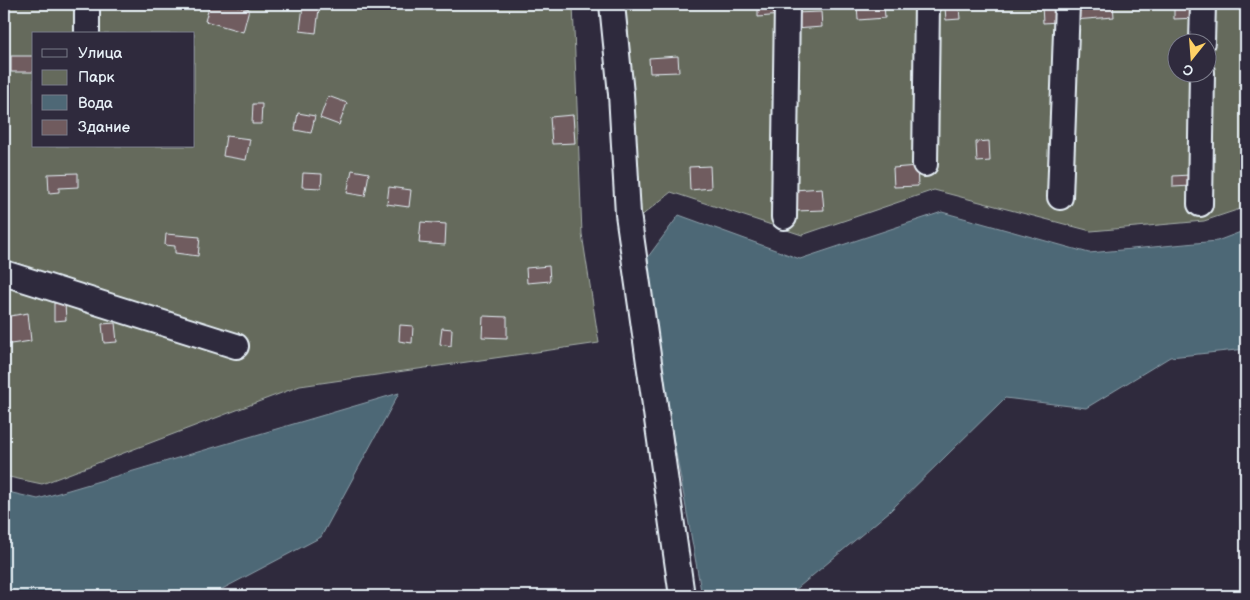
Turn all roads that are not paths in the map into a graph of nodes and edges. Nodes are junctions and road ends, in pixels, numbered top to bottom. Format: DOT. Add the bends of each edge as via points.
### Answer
graph roads {
  1 [pos="87,4"];
  2 [pos="612,4"];
  3 [pos="787,4"];
  4 [pos="927,4"];
  5 [pos="1067,4"];
  6 [pos="1203,4"];
  7 [pos="87,32"];
  8 [pos="1202,32"];
  9 [pos="1202,82"];
  10 [pos="925,164"];
  11 [pos="1060,196"];
  12 [pos="1200,204"];
  13 [pos="784,217"];
  14 [pos="4,273"];
  15 [pos="236,346"];
  16 [pos="682,596"];
  1 -- 7 [label="street"];
  2 -- 16 [label="street" via="628,214"];
  3 -- 13 [label="street"];
  4 -- 10 [label="street"];
  5 -- 11 [label="street"];
  6 -- 8 [label="street"];
  9 -- 12 [label="street"];
  14 -- 15 [label="street"];
}
